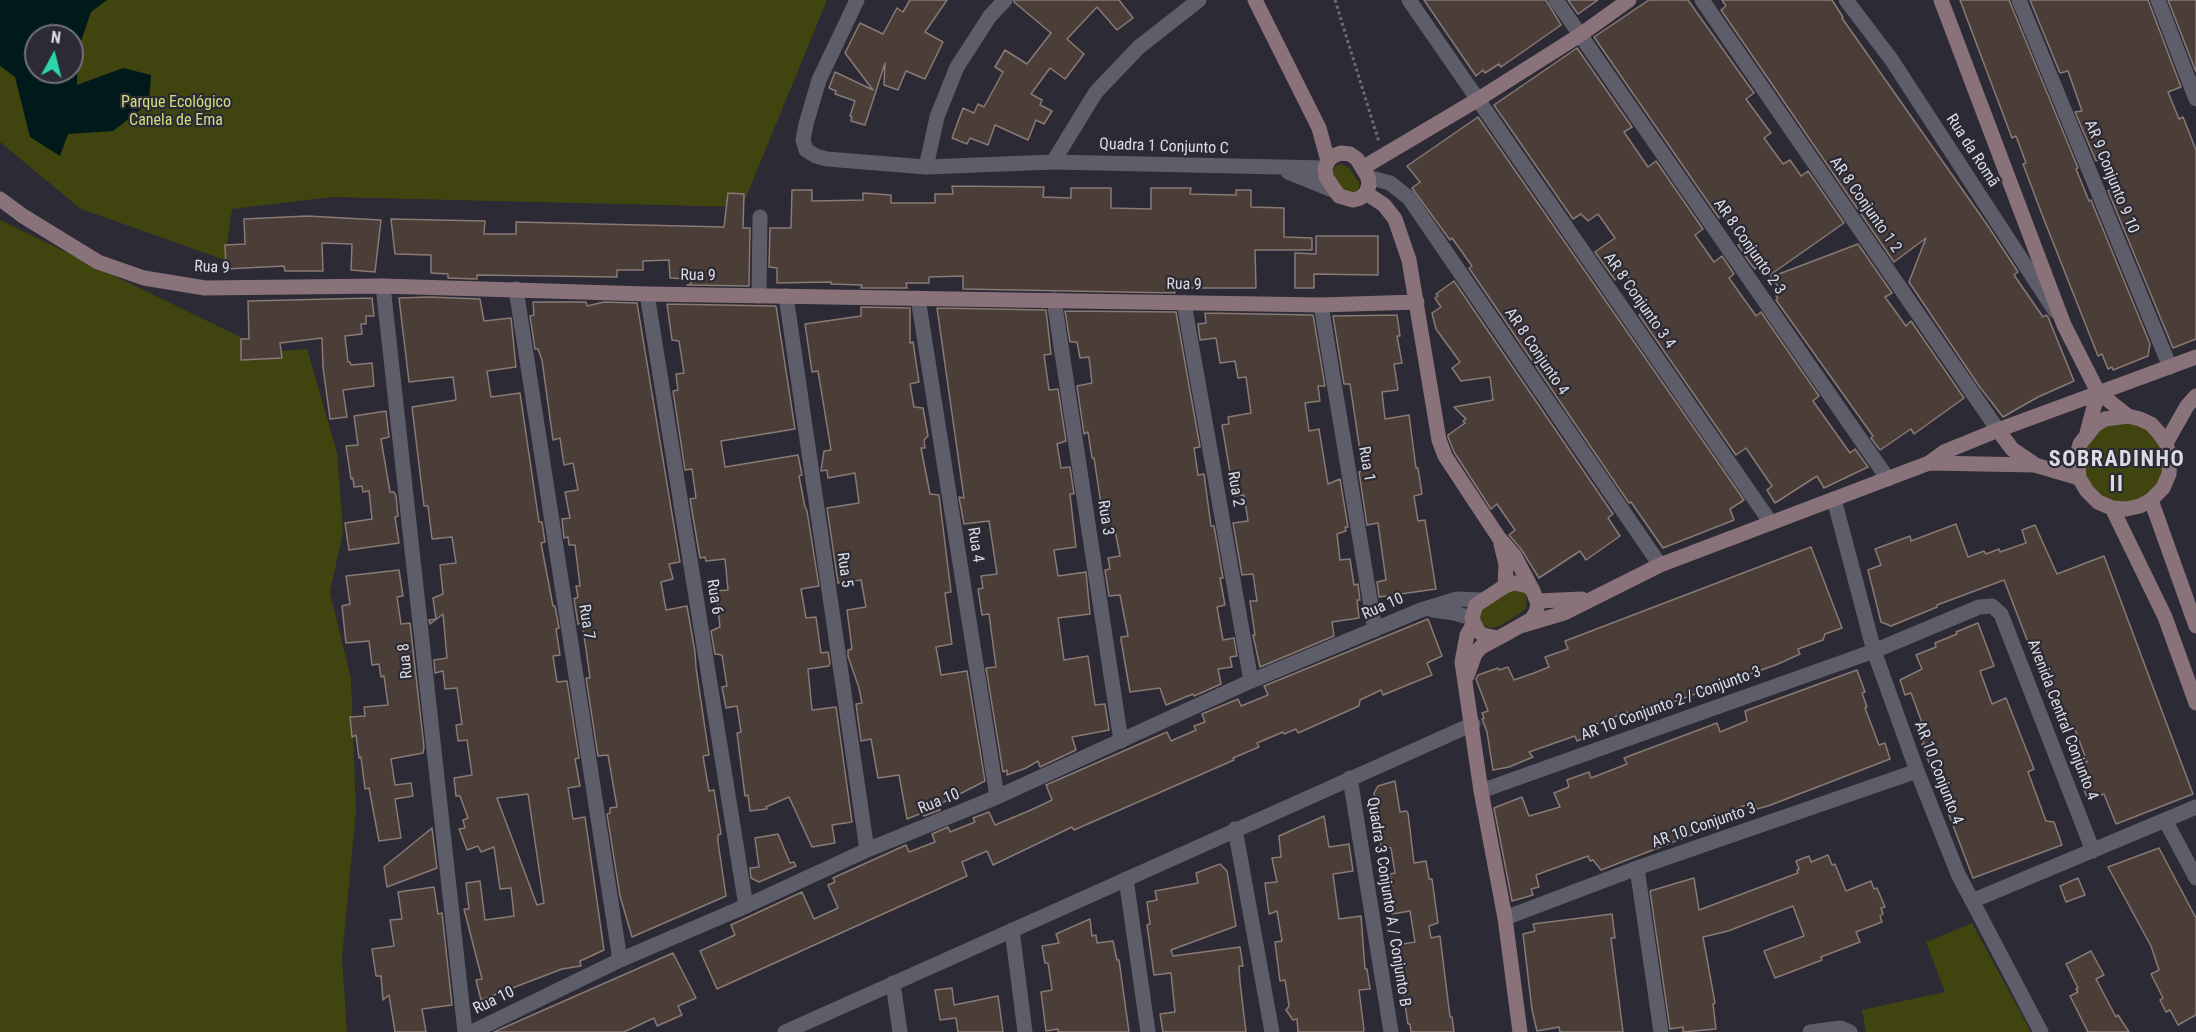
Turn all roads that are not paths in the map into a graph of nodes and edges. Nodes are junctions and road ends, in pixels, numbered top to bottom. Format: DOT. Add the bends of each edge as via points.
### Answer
graph roads {
  1 [pos="857,0"];
  2 [pos="1005,0"];
  3 [pos="1199,0"];
  4 [pos="1255,0"];
  5 [pos="1410,0"];
  6 [pos="1556,0"];
  7 [pos="1629,0"];
  8 [pos="1702,0"];
  9 [pos="1846,0"];
  10 [pos="1941,0"];
  11 [pos="2019,0"];
  12 [pos="2158,0"];
  13 [pos="1580,35"];
  14 [pos="2196,99"];
  15 [pos="1478,100"];
  16 [pos="1319,128"];
  17 [pos="1348,154"];
  18 [pos="1053,162"];
  19 [pos="1327,164"];
  20 [pos="926,166"];
  21 [pos="1273,168"];
  22 [pos="1366,172"];
  23 [pos="1335,191"];
  24 [pos="1366,193"];
  25 [pos="0,199"];
  26 [pos="760,218"];
  27 [pos="383,286"];
  28 [pos="516,289"];
  29 [pos="647,294"];
  30 [pos="759,296"];
  31 [pos="786,296"];
  32 [pos="918,298"];
  33 [pos="1054,300"];
  34 [pos="1417,302"];
  35 [pos="1184,303"];
  36 [pos="1321,305"];
  37 [pos="2064,325"];
  38 [pos="2196,357"];
  39 [pos="2170,367"];
  40 [pos="2098,392"];
  41 [pos="2196,396"];
  42 [pos="2128,416"];
  43 [pos="1998,430"];
  44 [pos="2086,434"];
  45 [pos="2166,443"];
  46 [pos="1929,463"];
  47 [pos="2035,465"];
  48 [pos="2079,478"];
  49 [pos="1888,479"];
  50 [pos="1834,500"];
  51 [pos="2151,500"];
  52 [pos="2112,508"];
  53 [pos="1771,523"];
  54 [pos="1499,538"];
  55 [pos="1660,566"];
  56 [pos="1505,586"];
  57 [pos="1535,596"];
  58 [pos="1591,598"];
  59 [pos="1481,600"];
  60 [pos="1421,610"];
  61 [pos="1473,621"];
  62 [pos="1520,626"];
  63 [pos="2196,626"];
  64 [pos="1375,630"];
  65 [pos="1498,638"];
  66 [pos="1874,651"];
  67 [pos="1251,681"];
  68 [pos="1465,681"];
  69 [pos="2196,703"];
  70 [pos="1473,724"];
  71 [pos="1121,741"];
  72 [pos="1917,771"];
  73 [pos="1350,778"];
  74 [pos="1481,791"];
  75 [pos="997,797"];
  76 [pos="2196,807"];
  77 [pos="2165,820"];
  78 [pos="1235,829"];
  79 [pos="867,850"];
  80 [pos="2093,851"];
  81 [pos="1637,868"];
  82 [pos="2196,878"];
  83 [pos="1126,879"];
  84 [pos="1972,901"];
  85 [pos="746,906"];
  86 [pos="1504,918"];
  87 [pos="1012,930"];
  88 [pos="620,960"];
  89 [pos="893,983"];
  90 [pos="465,1032"];
  91 [pos="472,1032"];
  92 [pos="785,1032"];
  93 [pos="900,1032"];
  94 [pos="1025,1032"];
  95 [pos="1148,1032"];
  96 [pos="1272,1032"];
  97 [pos="1391,1032"];
  98 [pos="1520,1032"];
  99 [pos="1661,1032"];
  100 [pos="1810,1032"];
  101 [pos="1850,1032"];
  102 [pos="2041,1032"];
  1 -- 20 [label="street, Quadra 1 Conjunto C" via="819,80 803,140 806,150 827,159"];
  2 -- 20 [label="street" via="957,67 937,117"];
  3 -- 18 [label="street" via="1138,47 1096,92"];
  4 -- 16 [label="street"];
  5 -- 15 [label="street, AR 8 Conjunto 3 4"];
  6 -- 13 [label="street, AR 8 Conjunto 2 3"];
  7 -- 13 [label="street"];
  8 -- 43 [label="street, AR 8 Conjunto 1 2"];
  9 -- 37 [label="street, Rua da Romã" via="1891,59"];
  10 -- 37 [label="street"];
  11 -- 39 [label="street, AR 9 Conjunto 9 10"];
  12 -- 14 [label="street"];
  13 -- 15 [label="street"];
  13 -- 49 [label="street, AR 8 Conjunto 2 3"];
  15 -- 22 [label="street" via="1383,155"];
  15 -- 53 [label="street, AR 8 Conjunto 3 4"];
  16 -- 17 [label="street"];
  16 -- 19 [label="street"];
  17 -- 19 [label="street" via="1333,156"];
  17 -- 22 [label="street"];
  18 -- 20 [label="street, Quadra 1 Conjunto C"];
  18 -- 21 [label="street, Quadra 1 Conjunto C"];
  19 -- 21 [label="street"];
  19 -- 23 [label="street" via="1326,177"];
  21 -- 23 [label="street"];
  22 -- 24 [label="street"];
  22 -- 55 [label="street, AR 8 Conjunto 4" via="1390,183 1409,198"];
  23 -- 24 [label="street" via="1353,200"];
  24 -- 34 [label="street" via="1384,205 1395,219 1409,260"];
  25 -- 27 [label="street, Rua 9" via="98,262 144,278 205,288"];
  26 -- 30 [label="street"];
  27 -- 28 [label="street, Rua 9"];
  27 -- 90 [label="street, Rua 8"];
  28 -- 29 [label="street, Rua 9"];
  28 -- 88 [label="street, Rua 7"];
  29 -- 30 [label="street, Rua 9"];
  29 -- 85 [label="street, Rua 6"];
  30 -- 31 [label="street, Rua 9"];
  31 -- 32 [label="street, Rua 9"];
  31 -- 79 [label="street, Rua 5"];
  32 -- 33 [label="street, Rua 9"];
  32 -- 75 [label="street, Rua 4"];
  33 -- 35 [label="street, Rua 9"];
  33 -- 71 [label="street, Rua 3"];
  34 -- 36 [label="street, Rua 9"];
  34 -- 54 [label="street" via="1438,440"];
  35 -- 36 [label="street, Rua 9"];
  35 -- 67 [label="street, Rua 2"];
  36 -- 64 [label="street, Rua 1"];
  37 -- 40 [label="street"];
  38 -- 39 [label="street"];
  39 -- 40 [label="street"];
  40 -- 42 [label="street"];
  40 -- 43 [label="street"];
  40 -- 44 [label="street"];
  41 -- 45 [label="street"];
  42 -- 44 [label="street" via="2105,419"];
  42 -- 45 [label="street" via="2151,424"];
  43 -- 46 [label="street" via="1944,452"];
  43 -- 47 [label="street" via="2012,449"];
  44 -- 48 [label="street" via="2077,455"];
  45 -- 51 [label="street" via="2169,474 2163,488"];
  46 -- 47 [label="street"];
  46 -- 49 [label="street"];
  47 -- 48 [label="street"];
  48 -- 52 [label="street" via="2098,502"];
  49 -- 50 [label="street"];
  50 -- 53 [label="street"];
  50 -- 66 [label="street, AR 10 Conjunto 4"];
  51 -- 52 [label="street" via="2126,509"];
  51 -- 63 [label="street"];
  52 -- 69 [label="street" via="2165,617"];
  53 -- 55 [label="street"];
  54 -- 56 [label="street" via="1506,565"];
  54 -- 57 [label="street" via="1514,555"];
  55 -- 58 [label="street"];
  56 -- 57 [label="street" via="1521,583"];
  56 -- 59 [label="street"];
  57 -- 58 [label="street"];
  57 -- 62 [label="street" via="1536,612"];
  58 -- 62 [label="street" via="1564,613"];
  59 -- 60 [label="street, Rua 10" via="1457,599"];
  59 -- 61 [label="street"];
  60 -- 61 [label="street, Rua 10" via="1444,611"];
  60 -- 64 [label="street, Rua 10"];
  61 -- 65 [label="street" via="1483,635"];
  61 -- 68 [label="street" via="1464,645"];
  62 -- 65 [label="street"];
  64 -- 67 [label="street, Rua 10"];
  65 -- 68 [label="street" via="1475,654"];
  66 -- 72 [label="street, AR 10 Conjunto 4"];
  66 -- 74 [label="street, AR 10 Conjunto 2 / Conjunto 3"];
  66 -- 80 [label="street, Avenida Central Conjunto 4" via="1978,607 1992,606 2001,614"];
  67 -- 71 [label="street, Rua 10"];
  68 -- 70 [label="street"];
  70 -- 73 [label="street"];
  70 -- 74 [label="street"];
  71 -- 75 [label="street, Rua 10"];
  72 -- 81 [label="street, AR 10 Conjunto 3"];
  72 -- 84 [label="street, AR 10 Conjunto 4"];
  73 -- 78 [label="street"];
  73 -- 97 [label="street, Quadra 3 Conjunto A / Conjunto B"];
  74 -- 86 [label="street"];
  75 -- 79 [label="street, Rua 10"];
  76 -- 77 [label="street"];
  77 -- 80 [label="street"];
  77 -- 82 [label="street"];
  78 -- 83 [label="street"];
  78 -- 96 [label="street"];
  79 -- 85 [label="street, Rua 10"];
  80 -- 84 [label="street"];
  81 -- 86 [label="street, AR 10 Conjunto 3"];
  81 -- 99 [label="street"];
  83 -- 87 [label="street"];
  83 -- 95 [label="street"];
  84 -- 102 [label="street, AR 10 Conjunto 4"];
  85 -- 88 [label="street, Rua 10"];
  86 -- 98 [label="street"];
  87 -- 89 [label="street"];
  87 -- 94 [label="street"];
  88 -- 91 [label="street, Rua 10"];
  89 -- 92 [label="street"];
  89 -- 93 [label="street"];
  100 -- 101 [label="street" via="1841,1028"];
}
